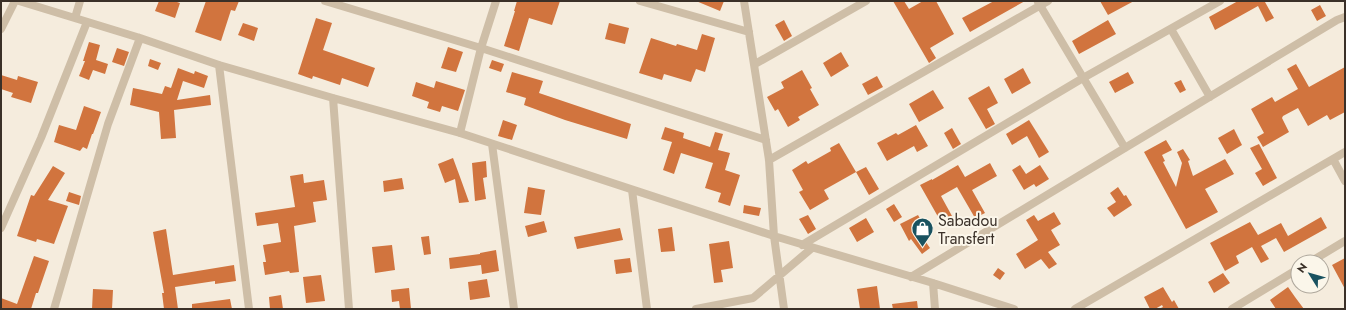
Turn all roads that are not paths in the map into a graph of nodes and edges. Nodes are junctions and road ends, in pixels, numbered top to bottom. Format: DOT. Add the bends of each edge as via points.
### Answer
graph roads {
  1 [pos="15,1"];
  2 [pos="19,1"];
  3 [pos="80,1"];
  4 [pos="325,1"];
  5 [pos="496,1"];
  6 [pos="640,1"];
  7 [pos="744,1"];
  8 [pos="866,1"];
  9 [pos="1220,1"];
  10 [pos="1042,2"];
  11 [pos="1345,17"];
  12 [pos="75,18"];
  13 [pos="87,22"];
  14 [pos="1,29"];
  15 [pos="1171,29"];
  16 [pos="749,32"];
  17 [pos="140,38"];
  18 [pos="481,48"];
  19 [pos="755,64"];
  20 [pos="219,65"];
  21 [pos="1083,78"];
  22 [pos="1210,97"];
  23 [pos="332,98"];
  24 [pos="460,133"];
  25 [pos="766,140"];
  26 [pos="492,144"];
  27 [pos="1125,148"];
  28 [pos="1345,152"];
  29 [pos="1333,159"];
  30 [pos="769,160"];
  31 [pos="1345,181"];
  32 [pos="632,190"];
  33 [pos="1,228"];
  34 [pos="774,236"];
  35 [pos="1345,241"];
  36 [pos="802,245"];
  37 [pos="812,248"];
  38 [pos="1323,254"];
  39 [pos="1290,274"];
  40 [pos="779,276"];
  41 [pos="911,277"];
  42 [pos="933,283"];
  43 [pos="54,309"];
  44 [pos="249,309"];
  45 [pos="349,309"];
  46 [pos="514,309"];
  47 [pos="647,309"];
  48 [pos="696,309"];
  49 [pos="784,309"];
  50 [pos="935,309"];
  51 [pos="1014,309"];
  52 [pos="1075,309"];
  53 [pos="1232,309"];
  1 -- 14 [label="street"];
  2 -- 12 [label="street"];
  3 -- 12 [label="street"];
  4 -- 18 [label="street"];
  5 -- 18 [label="street"];
  6 -- 16 [label="street"];
  7 -- 16 [label="street"];
  8 -- 19 [label="street"];
  9 -- 15 [label="street"];
  10 -- 21 [label="street"];
  10 -- 30 [label="street"];
  11 -- 22 [label="street"];
  12 -- 13 [label="street"];
  13 -- 17 [label="street"];
  13 -- 33 [label="street" via="41,138"];
  15 -- 21 [label="street"];
  15 -- 22 [label="street"];
  16 -- 19 [label="street"];
  17 -- 20 [label="street"];
  17 -- 43 [label="street" via="108,124"];
  18 -- 24 [label="street"];
  18 -- 25 [label="street"];
  19 -- 25 [label="street"];
  20 -- 23 [label="street"];
  20 -- 44 [label="street"];
  21 -- 27 [label="street"];
  21 -- 36 [label="street"];
  22 -- 27 [label="street"];
  23 -- 24 [label="street"];
  23 -- 45 [label="street"];
  24 -- 26 [label="street"];
  25 -- 30 [label="street"];
  26 -- 32 [label="street"];
  26 -- 46 [label="street"];
  27 -- 41 [label="street"];
  28 -- 29 [label="street"];
  29 -- 31 [label="street"];
  29 -- 52 [label="street"];
  30 -- 34 [label="street"];
  32 -- 34 [label="street"];
  32 -- 47 [label="street"];
  34 -- 36 [label="street"];
  34 -- 40 [label="street"];
  35 -- 38 [label="street"];
  36 -- 37 [label="street"];
  37 -- 40 [label="street"];
  37 -- 41 [label="street"];
  39 -- 53 [label="street"];
  40 -- 48 [label="street" via="752,298"];
  40 -- 49 [label="street"];
  41 -- 42 [label="street"];
  42 -- 50 [label="street"];
  42 -- 51 [label="street"];
}
